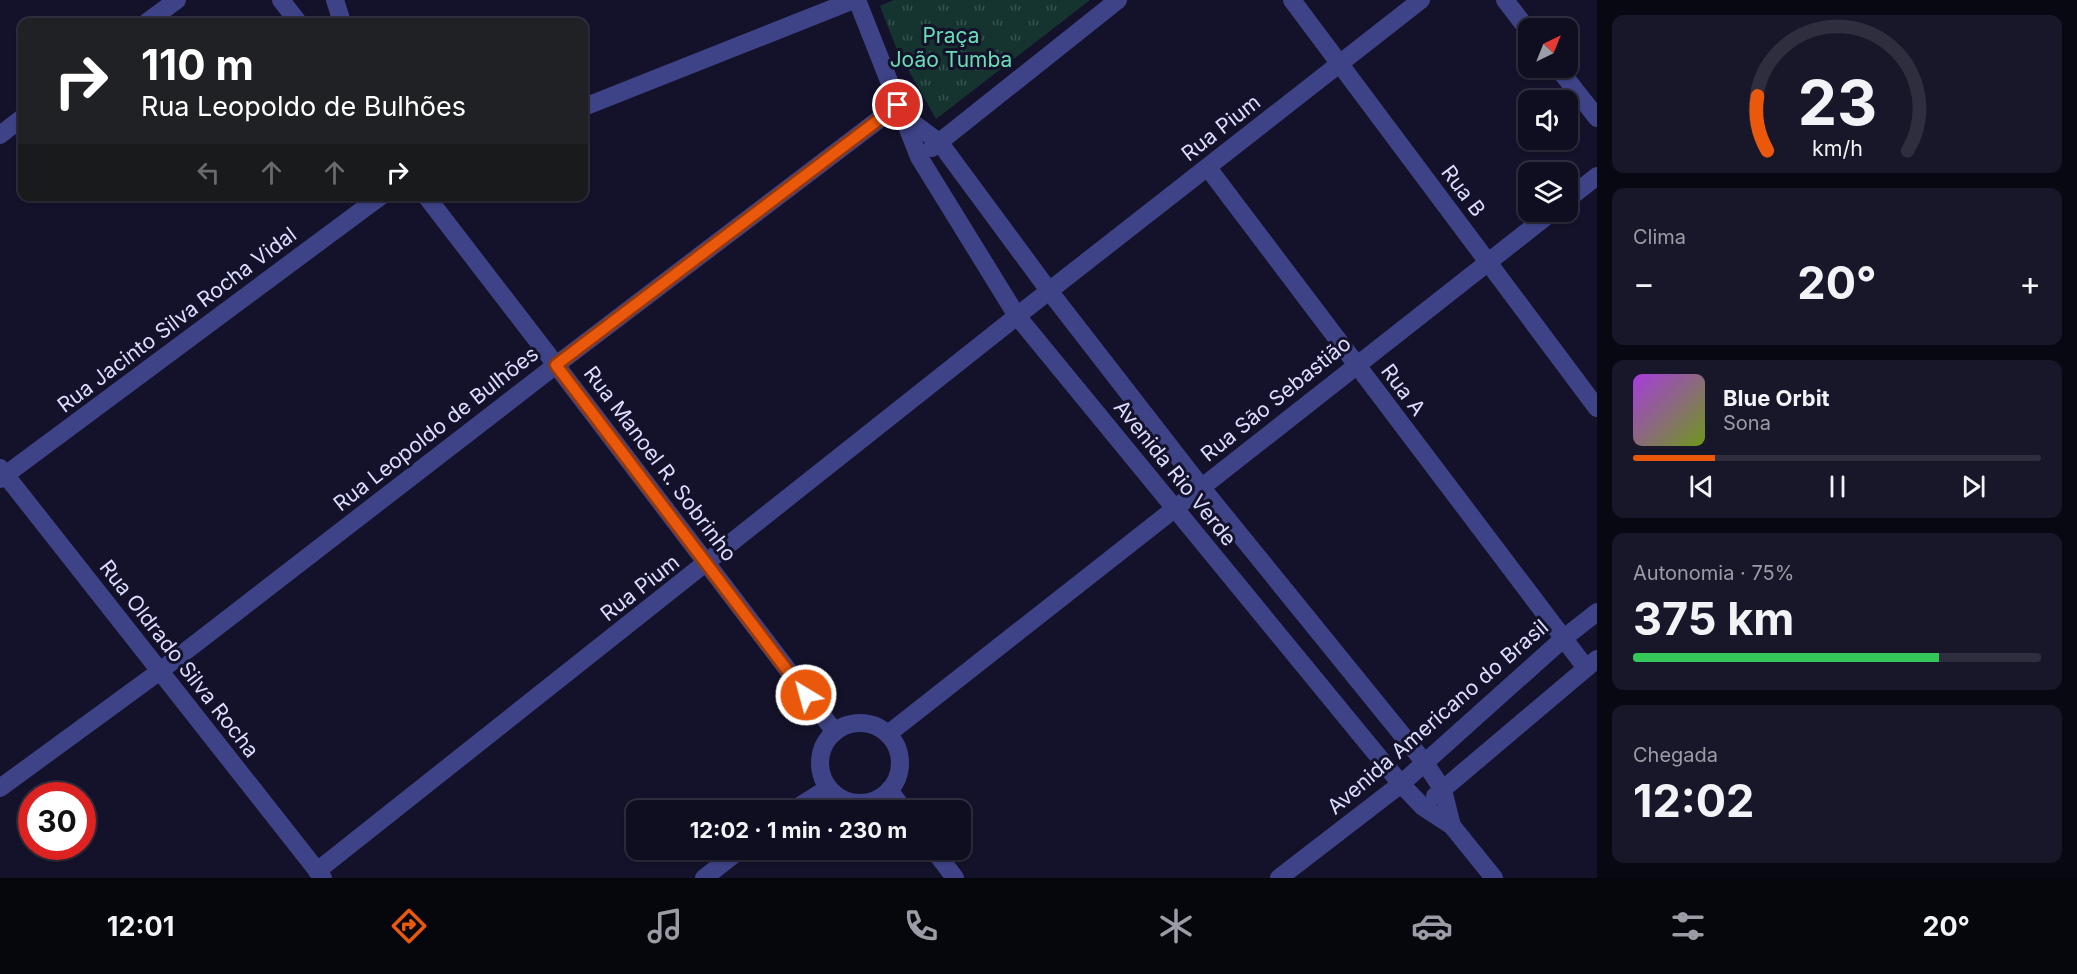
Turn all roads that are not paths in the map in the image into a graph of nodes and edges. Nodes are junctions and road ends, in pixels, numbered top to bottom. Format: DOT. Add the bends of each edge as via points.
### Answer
graph roads {
  1 [pos="177,0"];
  2 [pos="281,0"];
  3 [pos="335,0"];
  4 [pos="855,0"];
  5 [pos="1118,0"];
  6 [pos="1292,0"];
  7 [pos="1421,0"];
  8 [pos="1505,0"];
  9 [pos="152,18"];
  10 [pos="295,18"];
  11 [pos="341,18"];
  12 [pos="1519,18"];
  13 [pos="1340,63"];
  14 [pos="1566,78"];
  15 [pos="588,105"];
  16 [pos="902,111"];
  17 [pos="1597,118"];
  18 [pos="18,121"];
  19 [pos="0,135"];
  20 [pos="939,143"];
  21 [pos="920,157"];
  22 [pos="1208,168"];
  23 [pos="1597,176"];
  24 [pos="1578,191"];
  25 [pos="374,201"];
  26 [pos="430,201"];
  27 [pos="1539,222"];
  28 [pos="1488,262"];
  29 [pos="1050,292"];
  30 [pos="1017,316"];
  31 [pos="1356,364"];
  32 [pos="556,365"];
  33 [pos="1597,408"];
  34 [pos="2,474"];
  35 [pos="1202,488"];
  36 [pos="1176,509"];
  37 [pos="707,563"];
  38 [pos="1597,612"];
  39 [pos="1564,639"];
  40 [pos="1592,663"];
  41 [pos="160,671"];
  42 [pos="835,732"];
  43 [pos="888,734"];
  44 [pos="1425,763"];
  45 [pos="1401,784"];
  46 [pos="0,788"];
  47 [pos="828,788"];
  48 [pos="889,790"];
  49 [pos="1443,790"];
  50 [pos="806,800"];
  51 [pos="896,800"];
  52 [pos="1423,807"];
  53 [pos="1452,826"];
  54 [pos="727,860"];
  55 [pos="941,860"];
  56 [pos="320,874"];
  57 [pos="704,878"];
  58 [pos="955,878"];
  59 [pos="1279,878"];
  60 [pos="1494,878"];
  1 -- 9 [label="street"];
  2 -- 10 [label="street"];
  3 -- 11 [label="street"];
  4 -- 15 [label="street"];
  4 -- 16 [label="street, Avenida Rio Verde"];
  5 -- 20 [label="street"];
  6 -- 13 [label="street, Rua B"];
  7 -- 13 [label="street, Rua Pium"];
  8 -- 12 [label="street"];
  13 -- 22 [label="street, Rua Pium"];
  13 -- 28 [label="street, Rua B"];
  14 -- 17 [label="street"];
  16 -- 20 [label="street, Avenida Rio Verde"];
  16 -- 21 [label="street, Avenida Rio Verde"];
  16 -- 32 [label="street, Rua Leopoldo de Bulhões"];
  18 -- 19 [label="street"];
  20 -- 21 [label="street"];
  20 -- 29 [label="street, Avenida Rio Verde"];
  21 -- 30 [label="street, Avenida Rio Verde"];
  22 -- 29 [label="street, Rua Pium"];
  22 -- 31 [label="street, Rua A"];
  23 -- 24 [label="street"];
  25 -- 34 [label="street, Rua Jacinto Silva Rocha Vidal"];
  26 -- 32 [label="street, Rua Manoel R. Sobrinho"];
  27 -- 28 [label="street, Rua São Sebastião"];
  28 -- 31 [label="street, Rua São Sebastião"];
  28 -- 33 [label="street, Rua B"];
  29 -- 30 [label="street, Rua Pium"];
  29 -- 35 [label="street, Avenida Rio Verde"];
  30 -- 36 [label="street, Avenida Rio Verde"];
  30 -- 37 [label="street, Rua Pium"];
  31 -- 35 [label="street, Rua São Sebastião"];
  31 -- 39 [label="street, Rua A"];
  32 -- 37 [label="street, Rua Manoel R. Sobrinho"];
  32 -- 41 [label="street, Rua Leopoldo de Bulhões"];
  34 -- 41 [label="street, Rua Oldrado Silva Rocha"];
  35 -- 36 [label="street, Rua São Sebastião"];
  35 -- 44 [label="street, Avenida Rio Verde"];
  36 -- 43 [label="street, Rua São Sebastião"];
  36 -- 45 [label="street, Avenida Rio Verde"];
  37 -- 42 [label="street, Rua Manoel R. Sobrinho"];
  37 -- 56 [label="street, Rua Pium"];
  38 -- 39 [label="street, Avenida Americano do Brasil"];
  39 -- 40 [label="street, Rua A"];
  39 -- 44 [label="street, Avenida Americano do Brasil"];
  40 -- 49 [label="street"];
  41 -- 46 [label="street, Rua Leopoldo de Bulhões"];
  41 -- 56 [label="street, Rua Oldrado Silva Rocha"];
  42 -- 43 [label="street" via="850,723 864,723"];
  42 -- 47 [label="street" via="822,747 820,768"];
  43 -- 48 [label="street" via="900,758 897,779"];
  44 -- 45 [label="street, Avenida Americano do Brasil"];
  44 -- 49 [label="street, Avenida Rio Verde"];
  45 -- 52 [label="street, Avenida Rio Verde"];
  45 -- 59 [label="street, Avenida Americano do Brasil"];
  47 -- 48 [label="street" via="842,799 859,803 872,801"];
  47 -- 50 [label="street"];
  48 -- 51 [label="street"];
  49 -- 52 [label="street"];
  49 -- 53 [label="street, Avenida Rio Verde"];
  52 -- 53 [label="street, Avenida Rio Verde"];
  53 -- 60 [label="street, Avenida Rio Verde"];
  54 -- 57 [label="street"];
  55 -- 58 [label="street"];
}
